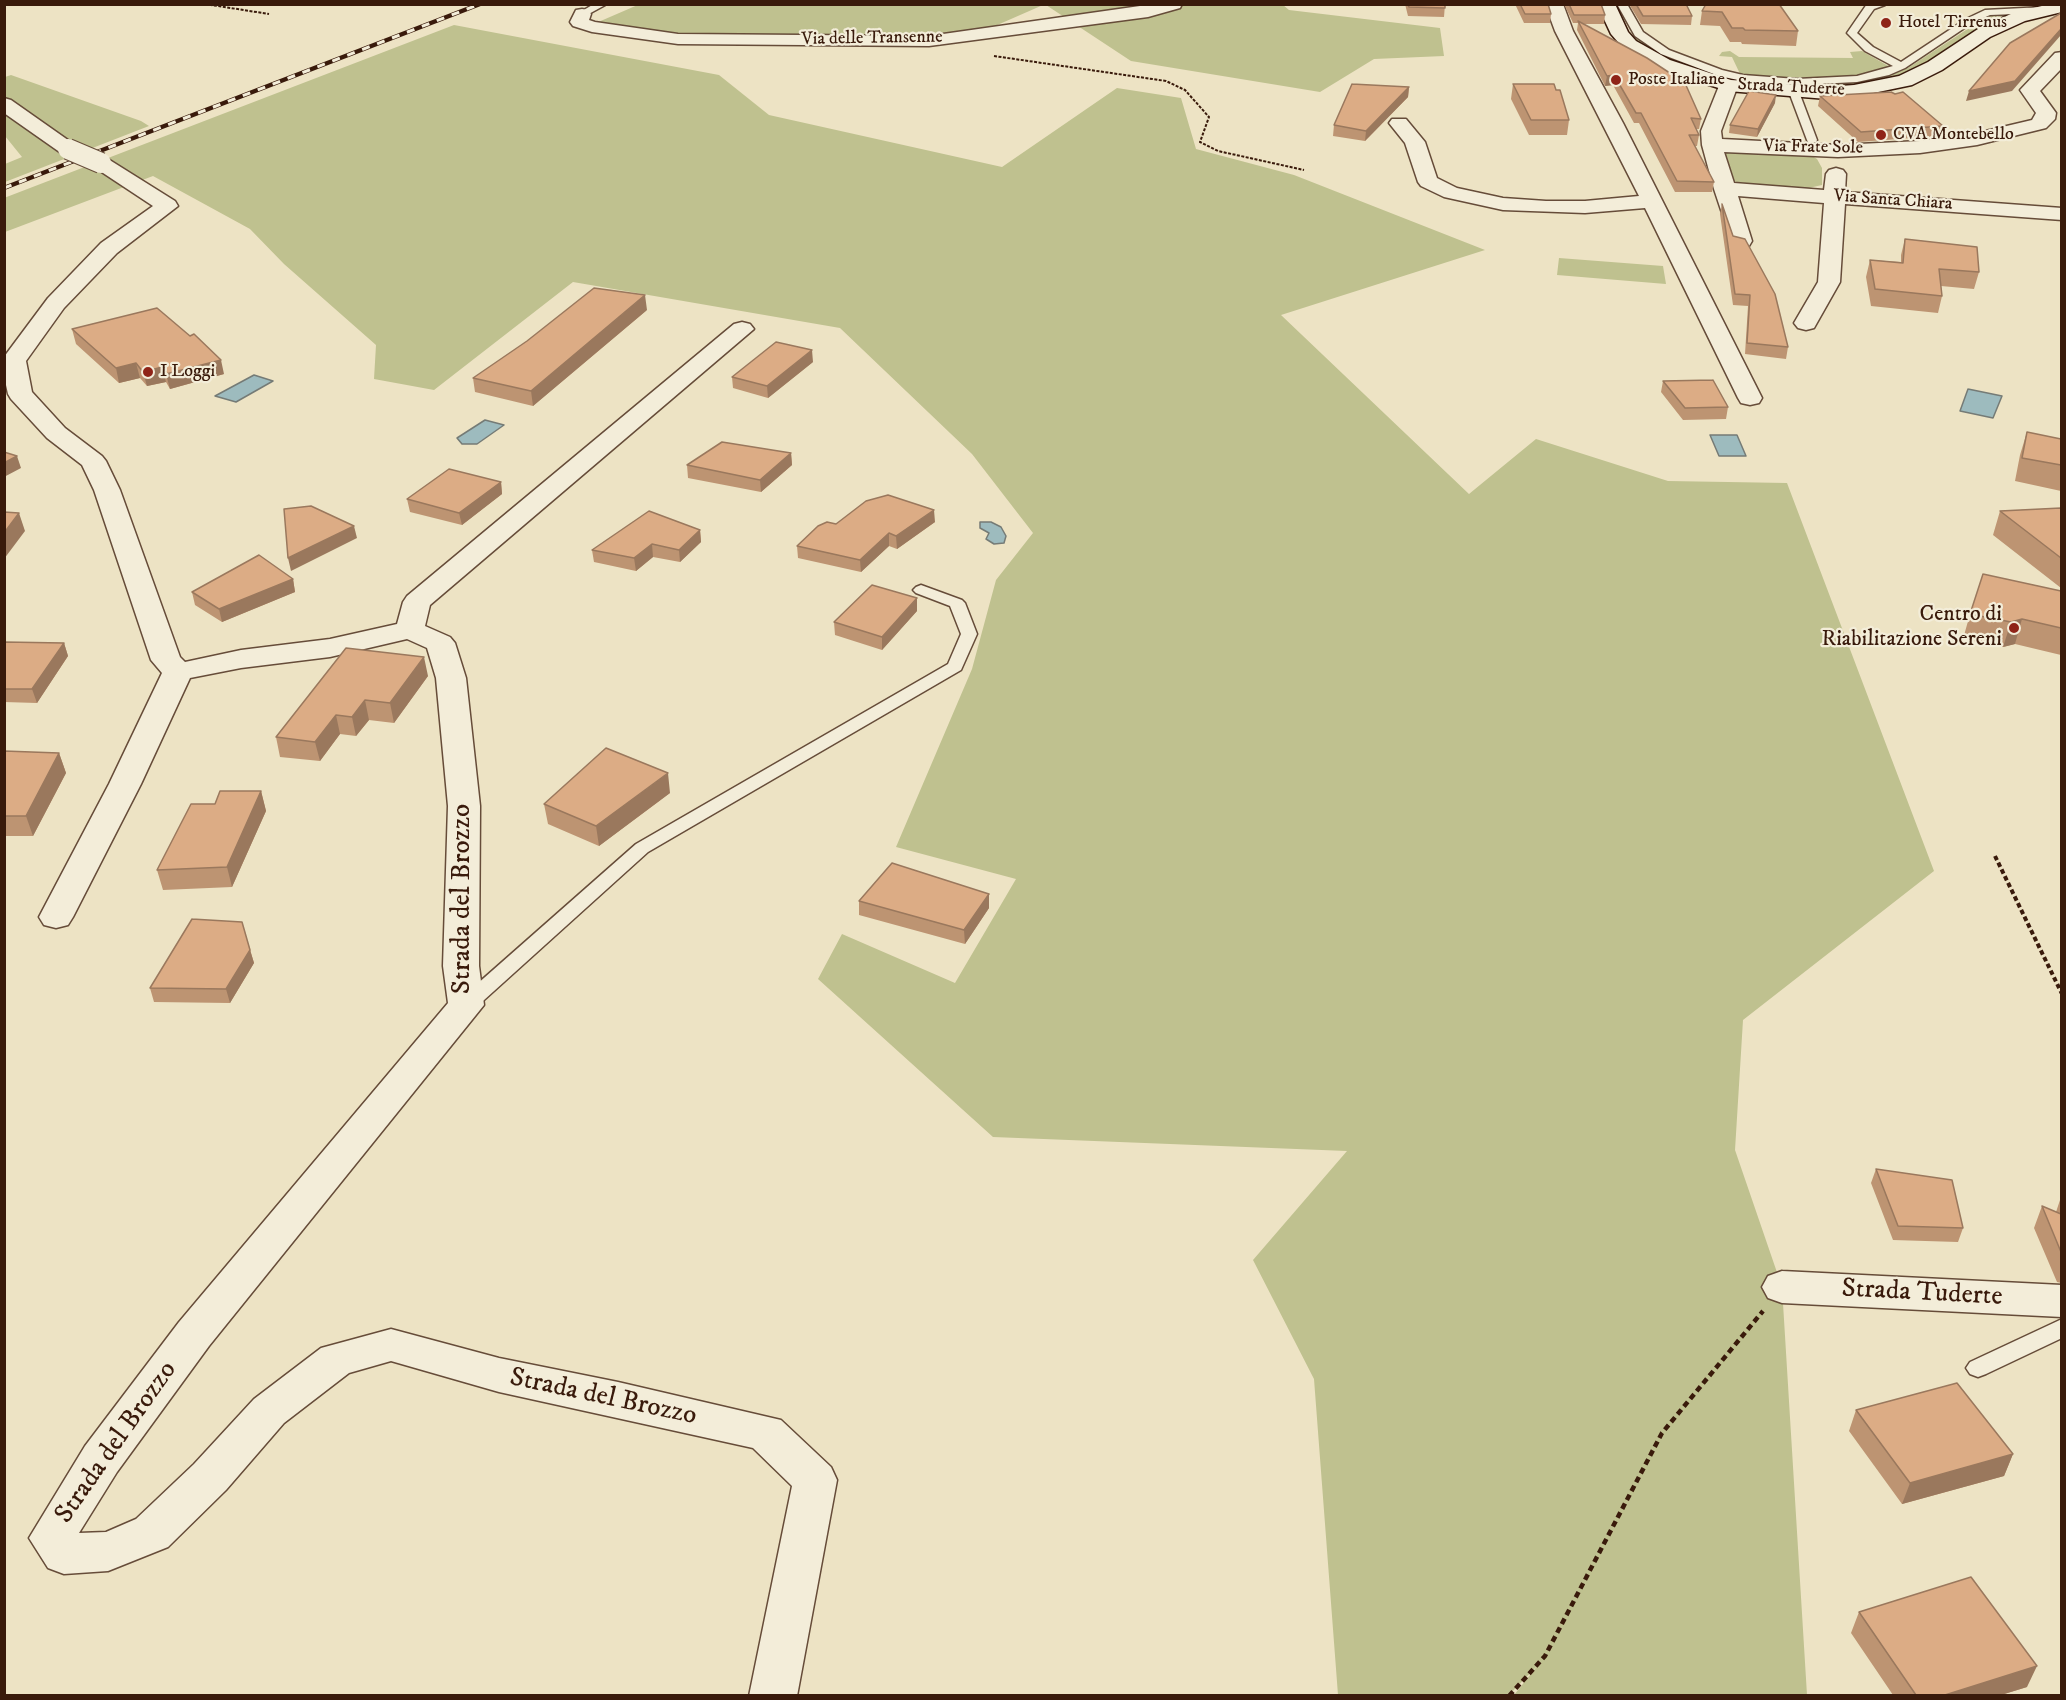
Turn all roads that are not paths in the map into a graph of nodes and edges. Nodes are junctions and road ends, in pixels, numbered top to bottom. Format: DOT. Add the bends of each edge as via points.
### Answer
graph roads {
  1 [pos="603,4"];
  2 [pos="1174,4"];
  3 [pos="1554,4"];
  4 [pos="1880,6"];
  5 [pos="2052,8"];
  6 [pos="582,14"];
  7 [pos="1620,15"];
  8 [pos="2061,57"];
  9 [pos="1901,66"];
  10 [pos="2053,75"];
  11 [pos="1728,85"];
  12 [pos="1794,92"];
  13 [pos="4,104"];
  14 [pos="1399,123"];
  15 [pos="1812,140"];
  16 [pos="1712,145"];
  17 [pos="1838,151"];
  18 [pos="1724,189"];
  19 [pos="1834,196"];
  20 [pos="1651,201"];
  21 [pos="2061,214"];
  22 [pos="1741,241"];
  23 [pos="1806,323"];
  24 [pos="742,329"];
  25 [pos="12,397"];
  26 [pos="1749,398"];
  27 [pos="921,590"];
  28 [pos="410,630"];
  29 [pos="178,672"];
  30 [pos="56,917"];
  31 [pos="466,1005"];
  32 [pos="1782,1287"];
  33 [pos="2061,1300"];
  34 [pos="2061,1329"];
  35 [pos="1978,1368"];
  36 [pos="773,1695"];
  1 -- 6 [label="lane"];
  2 -- 6 [label="street, Via delle Transenne" via="1148,12 929,41 678,39 592,27 579,22"];
  3 -- 20 [label="street"];
  4 -- 9 [label="lane" via="1871,6 1852,33 1869,49"];
  5 -- 9 [label="lane" via="1988,12"];
  5 -- 12 [label="street, Strada Tuderte" via="1984,33 1905,81 1854,91"];
  7 -- 9 [label="lane" via="1665,52 1743,78 1824,82 1885,73"];
  7 -- 11 [label="street, Strada Tuderte" via="1642,54"];
  8 -- 10 [label="street, Via Frate Sole"];
  10 -- 17 [label="street, Via Frate Sole" via="2030,90 2046,113 2039,124 1948,144"];
  11 -- 12 [label="street, Strada Tuderte"];
  11 -- 16 [label="street" via="1711,131"];
  12 -- 15 [label="lane"];
  13 -- 25 [label="street, bridge" via="68,149 101,163 167,206 108,248 56,303 14,361"];
  14 -- 20 [label="street" via="1415,142 1428,182 1451,194 1546,207"];
  16 -- 17 [label="street, Via Frate Sole"];
  16 -- 18 [label="street"];
  17 -- 19 [label="street"];
  18 -- 19 [label="street, Via Santa Chiara"];
  18 -- 22 [label="street"];
  19 -- 21 [label="street, Via Santa Chiara"];
  19 -- 23 [label="street" via="1829,282"];
  20 -- 26 [label="street"];
  24 -- 28 [label="street" via="417,602"];
  25 -- 29 [label="street" via="93,461 107,490 166,660"];
  27 -- 31 [label="lane" via="957,603 969,634 956,667 642,848"];
  28 -- 29 [label="street" via="330,648 241,659"];
  28 -- 31 [label="street, Strada del Brozzo" via="440,643 451,678 464,806 461,966"];
  29 -- 30 [label="street"];
  31 -- 36 [label="street, Strada del Brozzo" via="194,1334 101,1459 52,1538 64,1554 108,1551 152,1533 270,1411 336,1360 391,1345 499,1376 766,1434 815,1480"];
  32 -- 33 [label="street, Strada Tuderte"];
  34 -- 35 [label="lane"];
}
